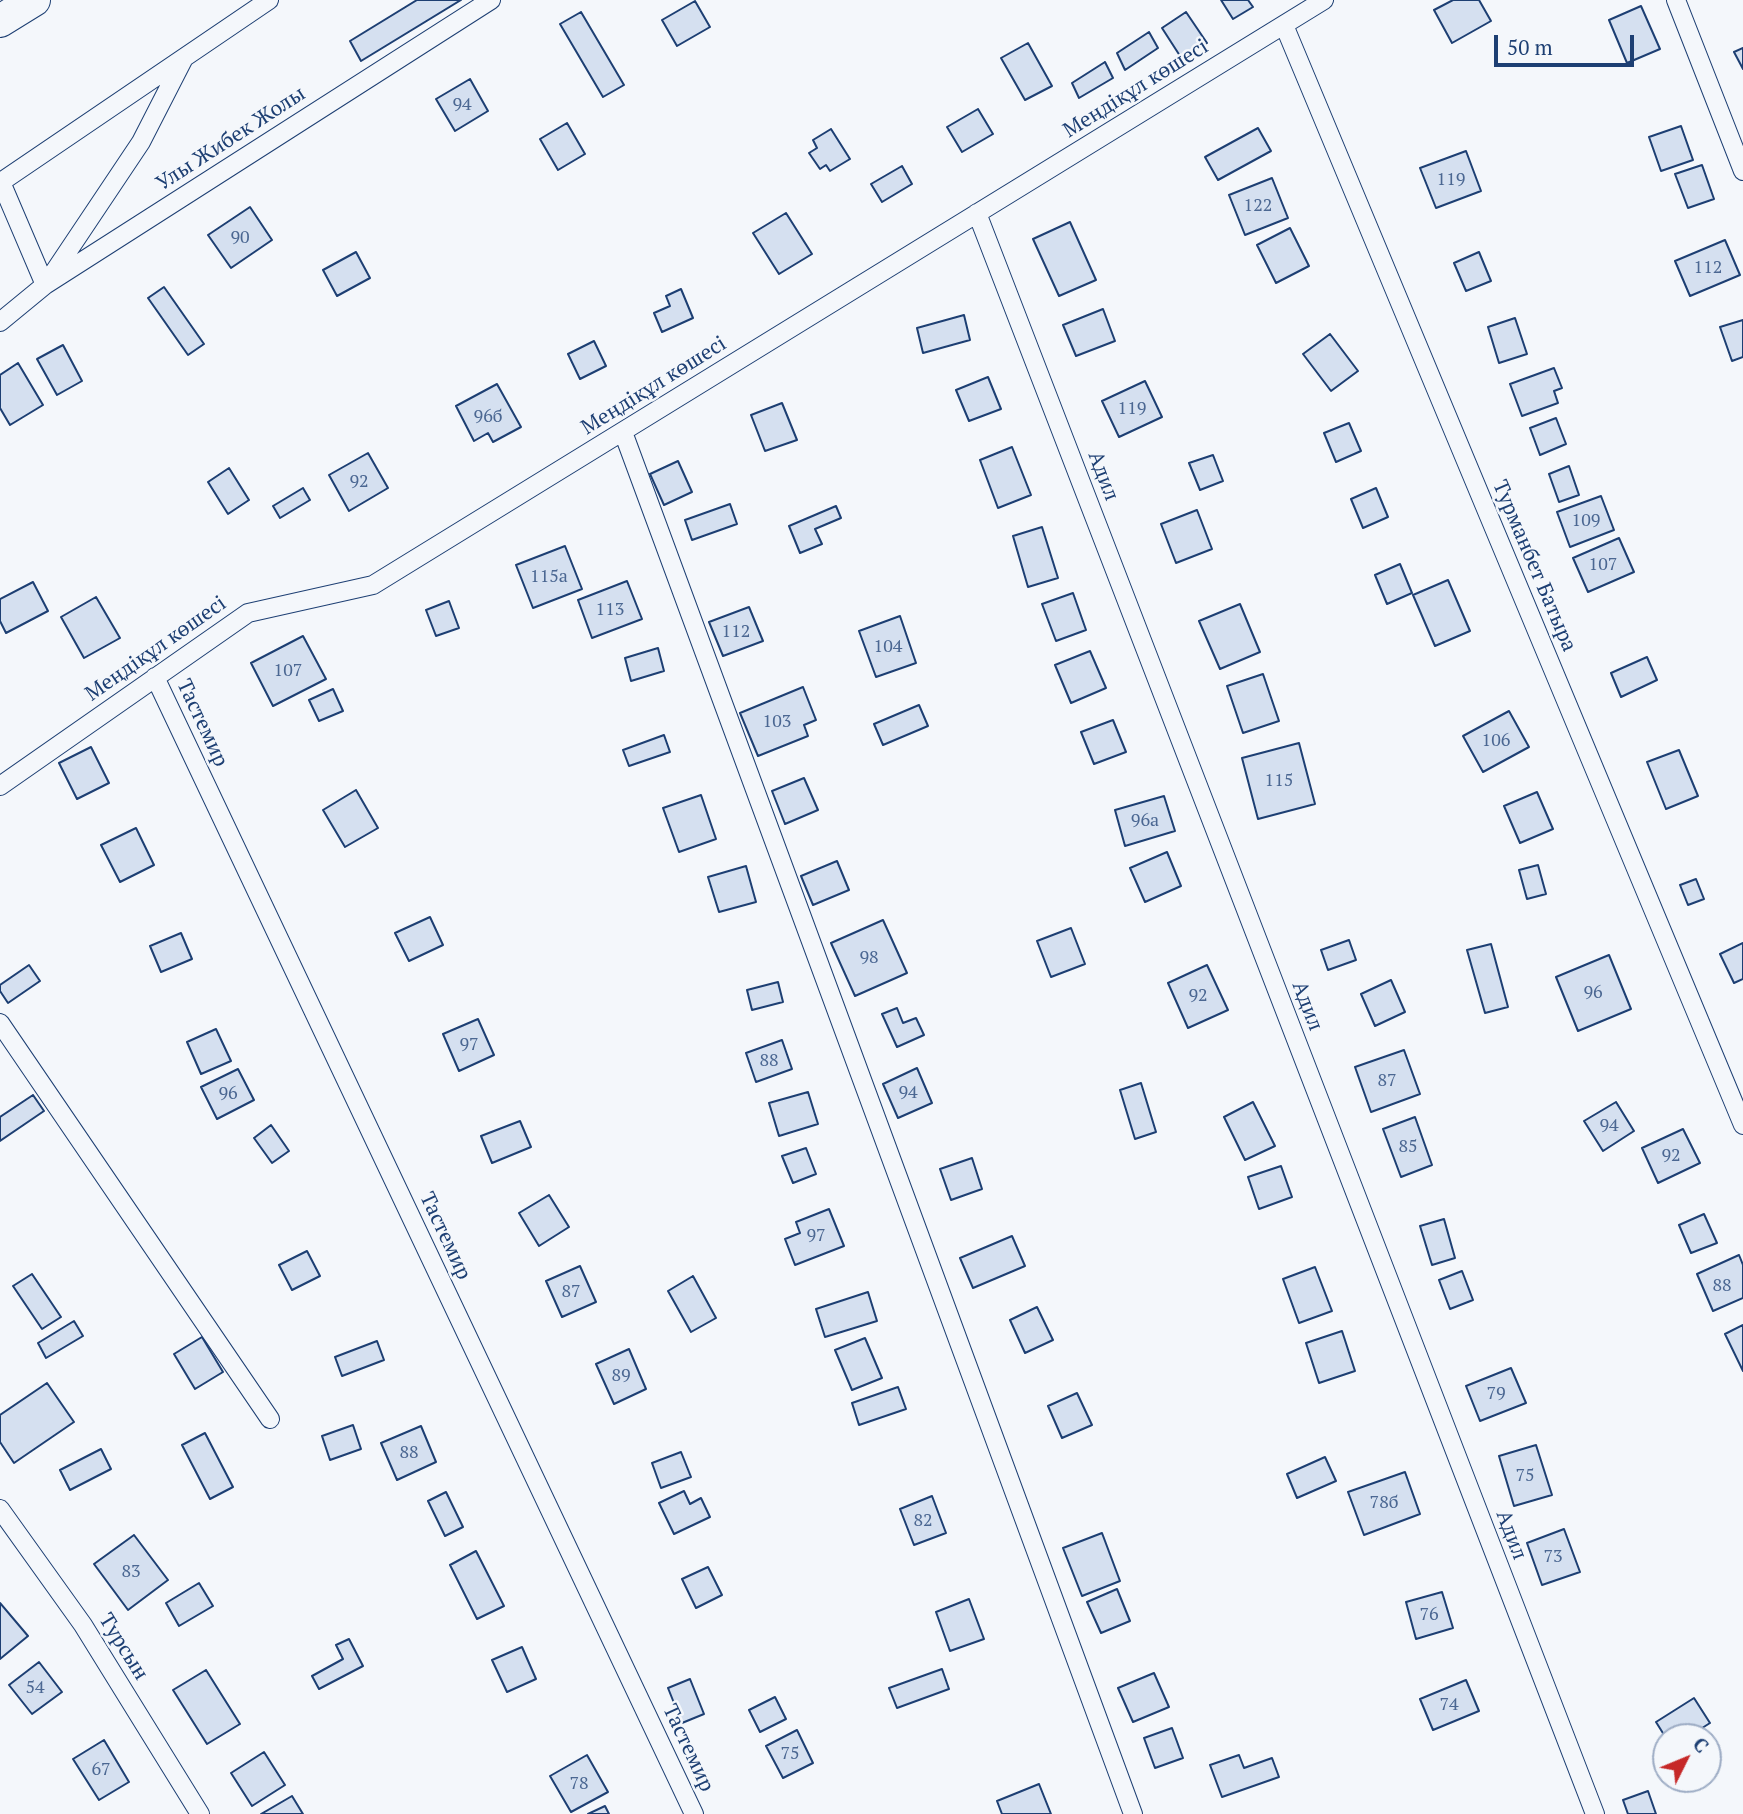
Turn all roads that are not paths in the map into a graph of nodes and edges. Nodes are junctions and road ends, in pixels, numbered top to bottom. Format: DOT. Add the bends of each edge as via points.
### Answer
graph roads {
  1 [pos="34,0"];
  2 [pos="269,0"];
  3 [pos="491,0"];
  4 [pos="1324,0"];
  5 [pos="1675,0"];
  6 [pos="0,21"];
  7 [pos="1284,25"];
  8 [pos="184,57"];
  9 [pos="1743,170"];
  10 [pos="0,182"];
  11 [pos="978,214"];
  12 [pos="46,285"];
  13 [pos="0,322"];
  14 [pos="623,432"];
  15 [pos="155,677"];
  16 [pos="0,786"];
  17 [pos="0,1023"];
  18 [pos="1743,1125"];
  19 [pos="270,1419"];
  20 [pos="0,1509"];
  21 [pos="200,1814"];
  22 [pos="694,1814"];
  23 [pos="1133,1814"];
  24 [pos="1595,1814"];
  1 -- 6 [label="highway"];
  2 -- 8 [label="street"];
  3 -- 12 [label="street, Улы Жибек Жолы"];
  4 -- 7 [label="street, Меңдіқұл көшесі"];
  5 -- 9 [label="street"];
  7 -- 11 [label="street, Меңдіқұл көшесі"];
  7 -- 18 [label="street, Турманбет Батыра"];
  8 -- 10 [label="street"];
  8 -- 12 [label="street" via="141,142"];
  10 -- 12 [label="street"];
  11 -- 14 [label="street, Меңдіқұл көшесі"];
  11 -- 24 [label="street, Адил"];
  12 -- 13 [label="street, Улы Жибек Жолы"];
  14 -- 15 [label="street, Меңдіқұл көшесі" via="373,586 248,613"];
  14 -- 23 [label="street"];
  15 -- 16 [label="street, Меңдіқұл көшесі"];
  15 -- 22 [label="street, Тастемир"];
  17 -- 19 [label="street"];
  20 -- 21 [label="street, Турсын" via="83,1625"];
}
